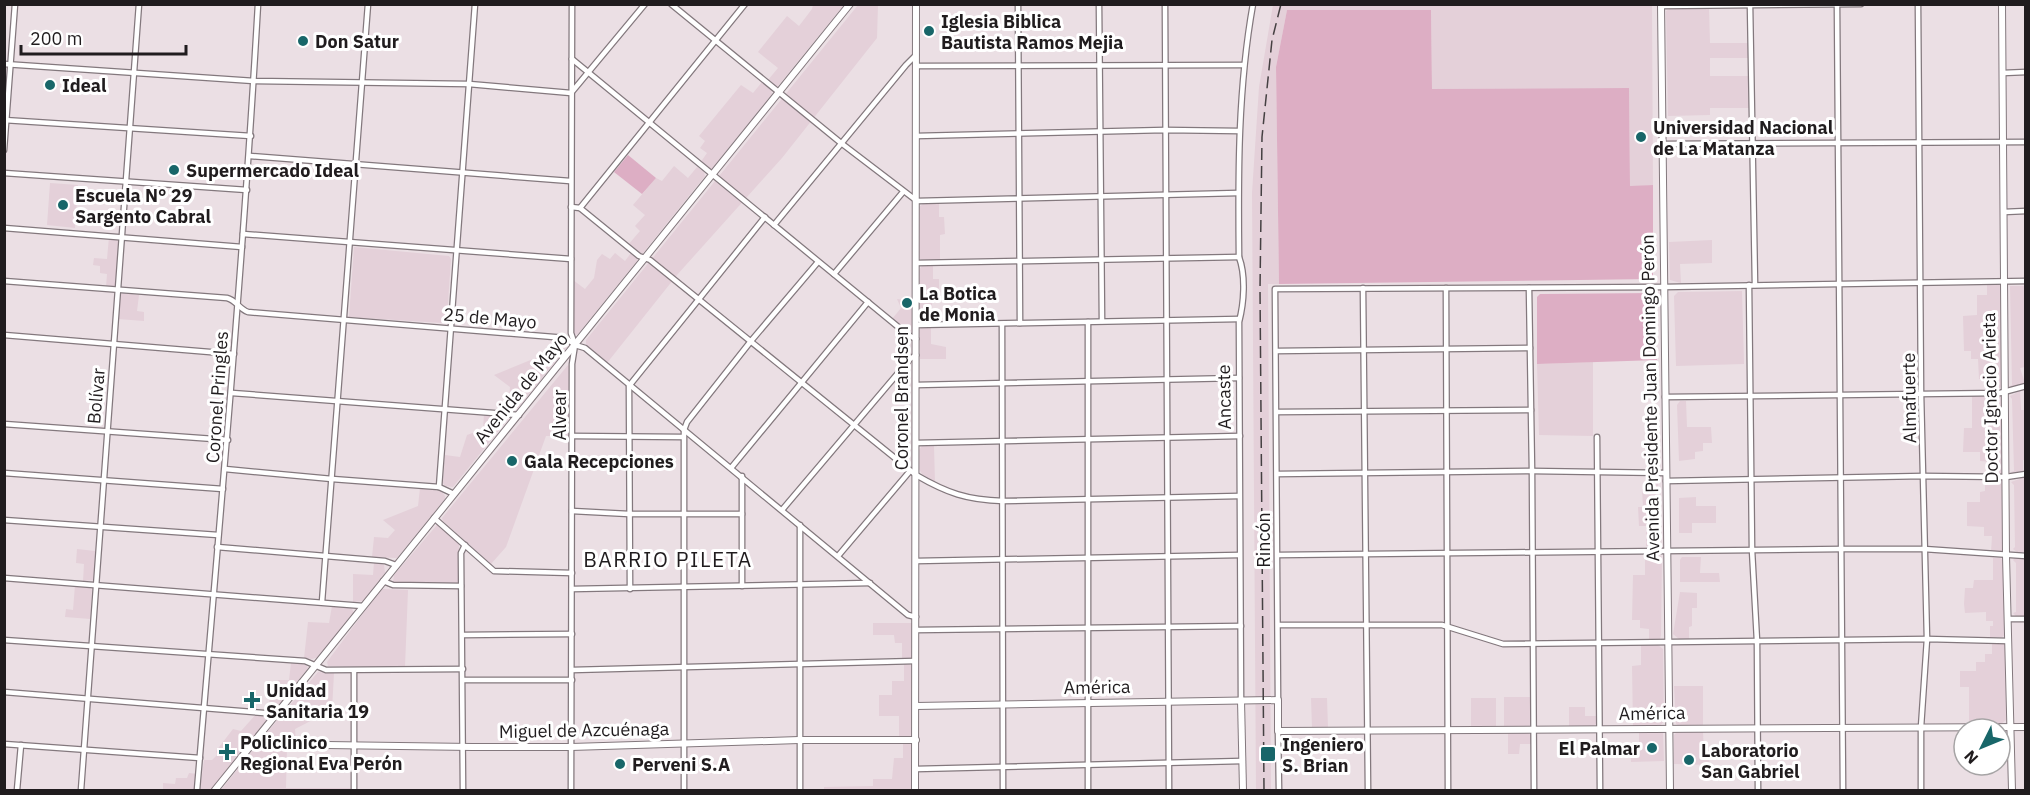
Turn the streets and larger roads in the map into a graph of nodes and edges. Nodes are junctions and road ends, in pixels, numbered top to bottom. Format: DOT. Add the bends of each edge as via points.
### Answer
graph roads {
  1 [pos="15,4"];
  2 [pos="139,4"];
  3 [pos="258,4"];
  4 [pos="368,4"];
  5 [pos="475,4"];
  6 [pos="572,4"];
  7 [pos="645,4"];
  8 [pos="671,4"];
  9 [pos="746,4"];
  10 [pos="850,4"];
  11 [pos="916,4"];
  12 [pos="1018,4"];
  13 [pos="1099,4"];
  14 [pos="1165,4"];
  15 [pos="1253,4"];
  16 [pos="1861,4"];
  17 [pos="1918,4"];
  18 [pos="2002,4"];
  19 [pos="1661,5"];
  20 [pos="1750,5"];
  21 [pos="1837,5"];
  22 [pos="715,42"];
  23 [pos="916,55"];
  24 [pos="572,59"];
  25 [pos="4,64"];
  26 [pos="11,64"];
  27 [pos="1099,65"];
  28 [pos="1166,65"];
  29 [pos="1244,65"];
  30 [pos="916,66"];
  31 [pos="1018,66"];
  32 [pos="2025,72"];
  33 [pos="135,73"];
  34 [pos="588,73"];
  35 [pos="2003,73"];
  36 [pos="254,81"];
  37 [pos="362,82"];
  38 [pos="469,84"];
  39 [pos="571,93"];
  40 [pos="779,93"];
  41 [pos="6,120"];
  42 [pos="649,124"];
  43 [pos="130,128"];
  44 [pos="1165,130"];
  45 [pos="1239,130"];
  46 [pos="1101,131"];
  47 [pos="1019,134"];
  48 [pos="251,136"];
  49 [pos="916,136"];
  50 [pos="2025,142"];
  51 [pos="841,143"];
  52 [pos="1918,143"];
  53 [pos="2003,143"];
  54 [pos="1662,144"];
  55 [pos="1753,144"];
  56 [pos="1838,144"];
  57 [pos="4,150"];
  58 [pos="250,156"];
  59 [pos="355,165"];
  60 [pos="4,172"];
  61 [pos="462,172"];
  62 [pos="712,175"];
  63 [pos="126,182"];
  64 [pos="570,182"];
  65 [pos="247,190"];
  66 [pos="903,192"];
  67 [pos="1238,193"];
  68 [pos="1167,194"];
  69 [pos="1101,196"];
  70 [pos="1020,199"];
  71 [pos="917,201"];
  72 [pos="571,207"];
  73 [pos="580,208"];
  74 [pos="2025,211"];
  75 [pos="2004,212"];
  76 [pos="765,217"];
  77 [pos="774,225"];
  78 [pos="4,228"];
  79 [pos="243,234"];
  80 [pos="123,236"];
  81 [pos="350,242"];
  82 [pos="242,247"];
  83 [pos="456,250"];
  84 [pos="1166,257"];
  85 [pos="1239,257"];
  86 [pos="645,258"];
  87 [pos="570,259"];
  88 [pos="1102,260"];
  89 [pos="818,262"];
  90 [pos="1020,262"];
  91 [pos="916,263"];
  92 [pos="834,274"];
  93 [pos="4,281"];
  94 [pos="2003,281"];
  95 [pos="2025,281"];
  96 [pos="1921,282"];
  97 [pos="1839,284"];
  98 [pos="1749,285"];
  99 [pos="1755,285"];
  100 [pos="1664,287"];
  101 [pos="1363,288"];
  102 [pos="1446,288"];
  103 [pos="1529,288"];
  104 [pos="118,290"];
  105 [pos="700,298"];
  106 [pos="868,302"];
  107 [pos="237,305"];
  108 [pos="1239,319"];
  109 [pos="344,320"];
  110 [pos="1166,320"];
  111 [pos="1102,321"];
  112 [pos="1088,322"];
  113 [pos="1020,323"];
  114 [pos="1002,324"];
  115 [pos="916,325"];
  116 [pos="452,328"];
  117 [pos="4,335"];
  118 [pos="916,339"];
  119 [pos="751,341"];
  120 [pos="114,343"];
  121 [pos="575,345"];
  122 [pos="1446,348"];
  123 [pos="1530,348"];
  124 [pos="1363,350"];
  125 [pos="1276,351"];
  126 [pos="234,354"];
  127 [pos="916,355"];
  128 [pos="1239,378"];
  129 [pos="1167,379"];
  130 [pos="1087,381"];
  131 [pos="802,382"];
  132 [pos="1002,382"];
  133 [pos="916,385"];
  134 [pos="629,386"];
  135 [pos="2025,386"];
  136 [pos="232,393"];
  137 [pos="1921,393"];
  138 [pos="2004,393"];
  139 [pos="1841,394"];
  140 [pos="1665,397"];
  141 [pos="1751,397"];
  142 [pos="338,401"];
  143 [pos="445,408"];
  144 [pos="1531,410"];
  145 [pos="1364,411"];
  146 [pos="1445,411"];
  147 [pos="1277,412"];
  148 [pos="519,414"];
  149 [pos="4,424"];
  150 [pos="854,425"];
  151 [pos="684,429"];
  152 [pos="107,430"];
  153 [pos="628,435"];
  154 [pos="572,436"];
  155 [pos="1240,436"];
  156 [pos="683,437"];
  157 [pos="1597,437"];
  158 [pos="1168,438"];
  159 [pos="228,440"];
  160 [pos="1087,440"];
  161 [pos="916,443"];
  162 [pos="1002,443"];
  163 [pos="732,468"];
  164 [pos="225,469"];
  165 [pos="910,471"];
  166 [pos="1532,471"];
  167 [pos="1446,472"];
  168 [pos="1598,472"];
  169 [pos="4,473"];
  170 [pos="1666,473"];
  171 [pos="1277,474"];
  172 [pos="1365,474"];
  173 [pos="2025,474"];
  174 [pos="916,475"];
  175 [pos="742,476"];
  176 [pos="1924,477"];
  177 [pos="2006,477"];
  178 [pos="1842,478"];
  179 [pos="332,479"];
  180 [pos="1752,479"];
  181 [pos="102,480"];
  182 [pos="1666,482"];
  183 [pos="439,486"];
  184 [pos="223,489"];
  185 [pos="454,494"];
  186 [pos="1239,496"];
  187 [pos="1167,497"];
  188 [pos="1087,499"];
  189 [pos="1003,501"];
  190 [pos="782,510"];
  191 [pos="572,511"];
  192 [pos="629,513"];
  193 [pos="742,513"];
  194 [pos="685,514"];
  195 [pos="434,518"];
  196 [pos="4,520"];
  197 [pos="800,525"];
  198 [pos="100,526"];
  199 [pos="218,535"];
  200 [pos="465,545"];
  201 [pos="217,547"];
  202 [pos="1842,549"];
  203 [pos="1924,549"];
  204 [pos="1752,550"];
  205 [pos="1532,551"];
  206 [pos="1598,551"];
  207 [pos="1667,551"];
  208 [pos="1447,552"];
  209 [pos="1364,554"];
  210 [pos="325,555"];
  211 [pos="1239,555"];
  212 [pos="1278,555"];
  213 [pos="838,556"];
  214 [pos="2006,556"];
  215 [pos="2025,556"];
  216 [pos="1167,557"];
  217 [pos="1087,558"];
  218 [pos="1003,560"];
  219 [pos="916,561"];
  220 [pos="396,566"];
  221 [pos="572,573"];
  222 [pos="4,578"];
  223 [pos="383,581"];
  224 [pos="870,583"];
  225 [pos="96,585"];
  226 [pos="461,586"];
  227 [pos="742,586"];
  228 [pos="800,586"];
  229 [pos="685,588"];
  230 [pos="572,589"];
  231 [pos="630,589"];
  232 [pos="213,594"];
  233 [pos="322,602"];
  234 [pos="363,606"];
  235 [pos="916,617"];
  236 [pos="2008,619"];
  237 [pos="2025,619"];
  238 [pos="1365,624"];
  239 [pos="1279,625"];
  240 [pos="1241,626"];
  241 [pos="1448,626"];
  242 [pos="1167,627"];
  243 [pos="1087,629"];
  244 [pos="916,630"];
  245 [pos="1003,630"];
  246 [pos="572,634"];
  247 [pos="463,635"];
  248 [pos="1927,639"];
  249 [pos="4,640"];
  250 [pos="1757,641"];
  251 [pos="1843,641"];
  252 [pos="2008,641"];
  253 [pos="1599,642"];
  254 [pos="1668,642"];
  255 [pos="1532,644"];
  256 [pos="91,646"];
  257 [pos="209,655"];
  258 [pos="915,661"];
  259 [pos="799,664"];
  260 [pos="316,665"];
  261 [pos="684,668"];
  262 [pos="463,669"];
  263 [pos="572,670"];
  264 [pos="354,671"];
  265 [pos="463,680"];
  266 [pos="572,680"];
  267 [pos="4,692"];
  268 [pos="86,698"];
  269 [pos="1241,700"];
  270 [pos="1278,700"];
  271 [pos="1167,701"];
  272 [pos="1088,703"];
  273 [pos="1003,704"];
  274 [pos="916,706"];
  275 [pos="205,707"];
  276 [pos="277,714"];
  277 [pos="2011,717"];
  278 [pos="1920,726"];
  279 [pos="1952,727"];
  280 [pos="1670,728"];
  281 [pos="1758,728"];
  282 [pos="1843,728"];
  283 [pos="1533,729"];
  284 [pos="1600,729"];
  285 [pos="1368,730"];
  286 [pos="1449,730"];
  287 [pos="1278,731"];
  288 [pos="799,740"];
  289 [pos="916,740"];
  290 [pos="4,744"];
  291 [pos="253,744"];
  292 [pos="684,744"];
  293 [pos="21,745"];
  294 [pos="354,745"];
  295 [pos="461,747"];
  296 [pos="571,747"];
  297 [pos="83,749"];
  298 [pos="200,758"];
  299 [pos="1242,761"];
  300 [pos="1169,762"];
  301 [pos="1088,765"];
  302 [pos="1003,766"];
  303 [pos="916,769"];
  304 [pos="17,790"];
  305 [pos="81,790"];
  306 [pos="197,790"];
  307 [pos="215,790"];
  308 [pos="354,790"];
  309 [pos="463,790"];
  310 [pos="572,790"];
  311 [pos="684,790"];
  312 [pos="800,790"];
  313 [pos="915,790"];
  314 [pos="1003,790"];
  315 [pos="1088,790"];
  316 [pos="1169,790"];
  317 [pos="1243,790"];
  318 [pos="1279,790"];
  319 [pos="1368,790"];
  320 [pos="1448,790"];
  321 [pos="1534,790"];
  322 [pos="1600,790"];
  323 [pos="1670,790"];
  324 [pos="1758,790"];
  325 [pos="1843,790"];
  326 [pos="1921,790"];
  1 -- 26 [label="street"];
  2 -- 33 [label="street, Bolívar"];
  3 -- 36 [label="street, Coronel Pringles"];
  4 -- 37 [label="street"];
  5 -- 38 [label="street"];
  6 -- 24 [label="street, Alvear"];
  7 -- 34 [label="street"];
  8 -- 22 [label="street"];
  9 -- 22 [label="street"];
  10 -- 40 [label="street, Avenida de Mayo"];
  11 -- 23 [label="street, Coronel Brandsen"];
  12 -- 31 [label="street"];
  13 -- 27 [label="street"];
  14 -- 28 [label="street"];
  15 -- 29 [label="street, Ancaste"];
  16 -- 21 [label="street"];
  17 -- 52 [label="street, Almafuerte"];
  18 -- 35 [label="street, Doctor Ignacio Arieta"];
  19 -- 20 [label="street"];
  19 -- 54 [label="street, Avenida Presidente Juan Domingo Perón"];
  20 -- 21 [label="street"];
  20 -- 55 [label="street"];
  21 -- 56 [label="street"];
  22 -- 40 [label="street"];
  22 -- 42 [label="street"];
  23 -- 30 [label="street, Coronel Brandsen"];
  23 -- 51 [label="street"];
  24 -- 34 [label="street"];
  24 -- 39 [label="street, Alvear"];
  25 -- 26 [label="street"];
  26 -- 33 [label="street"];
  26 -- 41 [label="street"];
  27 -- 28 [label="street"];
  27 -- 31 [label="street"];
  27 -- 46 [label="street"];
  28 -- 29 [label="street"];
  28 -- 44 [label="street"];
  29 -- 45 [label="street, Ancaste"];
  30 -- 31 [label="street"];
  30 -- 49 [label="street, Coronel Brandsen"];
  31 -- 47 [label="street"];
  32 -- 35 [label="street"];
  33 -- 36 [label="street"];
  33 -- 43 [label="street, Bolívar"];
  34 -- 39 [label="street"];
  34 -- 42 [label="street"];
  35 -- 53 [label="street, Doctor Ignacio Arieta"];
  36 -- 37 [label="street"];
  36 -- 48 [label="street, Coronel Pringles"];
  37 -- 38 [label="street"];
  37 -- 59 [label="street"];
  38 -- 39 [label="street"];
  38 -- 61 [label="street"];
  39 -- 64 [label="street, Alvear"];
  40 -- 51 [label="street"];
  40 -- 62 [label="street, Avenida de Mayo"];
  41 -- 43 [label="street"];
  41 -- 57 [label="street"];
  42 -- 62 [label="street"];
  42 -- 73 [label="street"];
  43 -- 48 [label="street"];
  43 -- 63 [label="street, Bolívar"];
  44 -- 45 [label="street"];
  44 -- 46 [label="street"];
  44 -- 68 [label="street"];
  45 -- 67 [label="street, Ancaste"];
  46 -- 47 [label="street"];
  46 -- 69 [label="street"];
  47 -- 49 [label="street"];
  47 -- 70 [label="street"];
  48 -- 58 [label="street, Coronel Pringles"];
  49 -- 71 [label="street, Coronel Brandsen"];
  50 -- 53 [label="street"];
  51 -- 66 [label="street"];
  51 -- 77 [label="street"];
  52 -- 53 [label="street"];
  52 -- 56 [label="street"];
  52 -- 96 [label="street, Almafuerte"];
  53 -- 75 [label="street, Doctor Ignacio Arieta"];
  54 -- 55 [label="street"];
  54 -- 100 [label="street, Avenida Presidente Juan Domingo Perón"];
  55 -- 56 [label="street"];
  55 -- 99 [label="street"];
  56 -- 97 [label="street"];
  58 -- 59 [label="street"];
  58 -- 65 [label="street, Coronel Pringles"];
  59 -- 61 [label="street"];
  59 -- 81 [label="street"];
  60 -- 63 [label="street"];
  61 -- 64 [label="street"];
  61 -- 83 [label="street"];
  62 -- 76 [label="street"];
  62 -- 86 [label="street, Avenida de Mayo"];
  63 -- 65 [label="street"];
  63 -- 80 [label="street, Bolívar"];
  64 -- 72 [label="street, Alvear"];
  65 -- 79 [label="street, Coronel Pringles"];
  66 -- 71 [label="street"];
  66 -- 92 [label="street"];
  67 -- 68 [label="street"];
  67 -- 85 [label="street, Ancaste"];
  68 -- 69 [label="street"];
  68 -- 84 [label="street"];
  69 -- 70 [label="street"];
  69 -- 88 [label="street"];
  70 -- 71 [label="street"];
  70 -- 90 [label="street"];
  71 -- 91 [label="street, Coronel Brandsen"];
  72 -- 73 [label="street"];
  72 -- 87 [label="street, Alvear"];
  73 -- 86 [label="street"];
  74 -- 75 [label="street"];
  75 -- 94 [label="street, Doctor Ignacio Arieta"];
  76 -- 77 [label="street"];
  76 -- 105 [label="street"];
  77 -- 89 [label="street"];
  78 -- 80 [label="street"];
  79 -- 81 [label="street"];
  79 -- 82 [label="street, Coronel Pringles"];
  80 -- 82 [label="street"];
  80 -- 104 [label="street, Bolívar"];
  81 -- 83 [label="street"];
  81 -- 109 [label="street"];
  82 -- 107 [label="street, Coronel Pringles"];
  83 -- 87 [label="street"];
  83 -- 116 [label="street"];
  84 -- 85 [label="street"];
  84 -- 88 [label="street"];
  84 -- 110 [label="street"];
  85 -- 108 [label="street, Ancaste"];
  86 -- 105 [label="street"];
  86 -- 121 [label="street, Avenida de Mayo"];
  87 -- 121 [label="street, Alvear" via="571,333"];
  88 -- 90 [label="street"];
  88 -- 111 [label="street"];
  89 -- 92 [label="street"];
  89 -- 119 [label="street"];
  90 -- 91 [label="street"];
  90 -- 113 [label="street"];
  91 -- 115 [label="street, Coronel Brandsen"];
  92 -- 106 [label="street"];
  93 -- 104 [label="street, 25 de Mayo"];
  94 -- 95 [label="street"];
  94 -- 96 [label="street"];
  94 -- 138 [label="street, Doctor Ignacio Arieta"];
  96 -- 97 [label="street"];
  96 -- 137 [label="street, Almafuerte"];
  97 -- 99 [label="street"];
  97 -- 139 [label="street"];
  98 -- 99 [label="street"];
  98 -- 100 [label="street"];
  98 -- 141 [label="street"];
  100 -- 103 [label="street"];
  100 -- 140 [label="street, Avenida Presidente Juan Domingo Perón"];
  101 -- 102 [label="street"];
  101 -- 124 [label="street"];
  101 -- 125 [label="street, Rincón" via="1275,289"];
  102 -- 103 [label="street"];
  102 -- 122 [label="street"];
  103 -- 123 [label="street"];
  104 -- 107 [label="street, 25 de Mayo" via="227,298"];
  104 -- 120 [label="street, Bolívar"];
  105 -- 119 [label="street"];
  105 -- 134 [label="street"];
  106 -- 118 [label="street"];
  106 -- 131 [label="street"];
  107 -- 109 [label="street, 25 de Mayo" via="248,312"];
  107 -- 126 [label="street, Coronel Pringles"];
  108 -- 110 [label="street"];
  108 -- 128 [label="street, Ancaste"];
  109 -- 116 [label="street, 25 de Mayo"];
  109 -- 142 [label="street"];
  110 -- 111 [label="street"];
  110 -- 129 [label="street"];
  111 -- 112 [label="street"];
  112 -- 113 [label="street"];
  112 -- 130 [label="street"];
  113 -- 114 [label="street"];
  114 -- 115 [label="street"];
  114 -- 132 [label="street"];
  115 -- 118 [label="street, Coronel Brandsen"];
  116 -- 121 [label="street, 25 de Mayo" via="566,338"];
  116 -- 143 [label="street"];
  117 -- 120 [label="street"];
  118 -- 127 [label="street, Coronel Brandsen"];
  119 -- 131 [label="street"];
  119 -- 151 [label="street"];
  120 -- 126 [label="street"];
  120 -- 152 [label="street, Bolívar"];
  121 -- 134 [label="street, 25 de Mayo" via="585,348"];
  121 -- 148 [label="street, Avenida de Mayo"];
  121 -- 154 [label="street, Alvear"];
  122 -- 123 [label="street"];
  122 -- 124 [label="street"];
  122 -- 146 [label="street"];
  123 -- 144 [label="street"];
  124 -- 125 [label="street"];
  124 -- 145 [label="street"];
  125 -- 147 [label="street, Rincón"];
  126 -- 136 [label="street, Coronel Pringles"];
  127 -- 133 [label="street, Coronel Brandsen"];
  127 -- 150 [label="street"];
  128 -- 129 [label="street"];
  128 -- 155 [label="street, Ancaste"];
  129 -- 130 [label="street"];
  129 -- 158 [label="street"];
  130 -- 132 [label="street"];
  130 -- 160 [label="street"];
  131 -- 150 [label="street"];
  131 -- 163 [label="street"];
  132 -- 133 [label="street"];
  132 -- 162 [label="street"];
  133 -- 161 [label="street, Coronel Brandsen"];
  134 -- 151 [label="street, 25 de Mayo"];
  134 -- 153 [label="street"];
  135 -- 138 [label="street"];
  136 -- 142 [label="street"];
  136 -- 159 [label="street, Coronel Pringles"];
  137 -- 138 [label="street"];
  137 -- 139 [label="street"];
  137 -- 176 [label="street, Almafuerte"];
  138 -- 177 [label="street, Doctor Ignacio Arieta"];
  139 -- 141 [label="street"];
  139 -- 178 [label="street"];
  140 -- 141 [label="street"];
  140 -- 170 [label="street, Avenida Presidente Juan Domingo Perón"];
  141 -- 180 [label="street"];
  142 -- 143 [label="street"];
  142 -- 179 [label="street"];
  143 -- 148 [label="street"];
  143 -- 183 [label="street"];
  144 -- 146 [label="street"];
  144 -- 166 [label="street"];
  145 -- 146 [label="street"];
  145 -- 147 [label="street"];
  145 -- 172 [label="street"];
  146 -- 167 [label="street"];
  147 -- 171 [label="street, Rincón"];
  148 -- 185 [label="street, Avenida de Mayo"];
  149 -- 152 [label="street"];
  150 -- 165 [label="street"];
  150 -- 190 [label="street"];
  151 -- 156 [label="street"];
  151 -- 163 [label="street, 25 de Mayo"];
  152 -- 159 [label="street"];
  152 -- 181 [label="street, Bolívar"];
  153 -- 154 [label="street"];
  153 -- 156 [label="street"];
  153 -- 192 [label="street"];
  154 -- 191 [label="street, Alvear"];
  155 -- 158 [label="street"];
  155 -- 186 [label="street, Ancaste"];
  156 -- 194 [label="street"];
  157 -- 168 [label="street"];
  158 -- 160 [label="street"];
  158 -- 187 [label="street"];
  159 -- 164 [label="street, Coronel Pringles"];
  160 -- 162 [label="street"];
  160 -- 188 [label="street"];
  161 -- 162 [label="street"];
  161 -- 174 [label="street, Coronel Brandsen"];
  162 -- 189 [label="street"];
  163 -- 175 [label="street, 25 de Mayo"];
  164 -- 179 [label="street"];
  164 -- 184 [label="street, Coronel Pringles"];
  165 -- 174 [label="street"];
  165 -- 213 [label="street"];
  166 -- 167 [label="street"];
  166 -- 168 [label="street"];
  166 -- 205 [label="street"];
  167 -- 172 [label="street"];
  167 -- 208 [label="street"];
  168 -- 170 [label="street"];
  168 -- 206 [label="street"];
  169 -- 181 [label="street"];
  170 -- 182 [label="street, Avenida Presidente Juan Domingo Perón"];
  171 -- 172 [label="street"];
  171 -- 212 [label="street, Rincón"];
  172 -- 209 [label="street"];
  173 -- 177 [label="street"];
  174 -- 189 [label="street" via="957,496"];
  174 -- 219 [label="street, Coronel Brandsen"];
  175 -- 190 [label="street, 25 de Mayo"];
  175 -- 193 [label="street"];
  176 -- 177 [label="street"];
  176 -- 178 [label="street"];
  176 -- 203 [label="street, Almafuerte"];
  177 -- 214 [label="street, Doctor Ignacio Arieta"];
  178 -- 180 [label="street"];
  178 -- 202 [label="street"];
  179 -- 183 [label="street"];
  179 -- 210 [label="street"];
  180 -- 182 [label="street"];
  180 -- 204 [label="street"];
  181 -- 184 [label="street"];
  181 -- 198 [label="street, Bolívar"];
  182 -- 207 [label="street, Avenida Presidente Juan Domingo Perón"];
  183 -- 185 [label="street"];
  184 -- 199 [label="street, Coronel Pringles"];
  185 -- 195 [label="street, Avenida de Mayo"];
  186 -- 187 [label="street"];
  186 -- 211 [label="street, Ancaste"];
  187 -- 188 [label="street"];
  187 -- 216 [label="street"];
  188 -- 189 [label="street"];
  188 -- 217 [label="street"];
  189 -- 218 [label="street"];
  190 -- 197 [label="street, 25 de Mayo"];
  191 -- 192 [label="street"];
  191 -- 221 [label="street, Alvear"];
  192 -- 194 [label="street"];
  192 -- 231 [label="street"];
  193 -- 194 [label="street"];
  193 -- 227 [label="street"];
  194 -- 229 [label="street"];
  195 -- 200 [label="street"];
  195 -- 220 [label="street, Avenida de Mayo"];
  196 -- 198 [label="street"];
  197 -- 213 [label="street, 25 de Mayo"];
  197 -- 228 [label="street"];
  198 -- 199 [label="street"];
  198 -- 225 [label="street, Bolívar"];
  199 -- 201 [label="street, Coronel Pringles"];
  200 -- 221 [label="street" via="498,572"];
  200 -- 226 [label="street" via="461,553"];
  201 -- 210 [label="street"];
  201 -- 232 [label="street, Coronel Pringles"];
  202 -- 203 [label="street"];
  202 -- 204 [label="street"];
  202 -- 251 [label="street"];
  203 -- 214 [label="street"];
  203 -- 248 [label="street, Almafuerte"];
  204 -- 207 [label="street"];
  204 -- 250 [label="street"];
  205 -- 206 [label="street"];
  205 -- 208 [label="street"];
  205 -- 255 [label="street"];
  206 -- 207 [label="street"];
  206 -- 253 [label="street"];
  207 -- 254 [label="street, Avenida Presidente Juan Domingo Perón"];
  208 -- 209 [label="street"];
  208 -- 241 [label="street"];
  209 -- 212 [label="street"];
  209 -- 238 [label="street"];
  210 -- 220 [label="street" via="385,561"];
  210 -- 233 [label="street"];
  211 -- 216 [label="street"];
  211 -- 240 [label="street, Ancaste"];
  212 -- 239 [label="street, Rincón"];
  213 -- 224 [label="street, 25 de Mayo"];
  214 -- 215 [label="street"];
  214 -- 236 [label="street, Doctor Ignacio Arieta"];
  216 -- 217 [label="street"];
  216 -- 242 [label="street"];
  217 -- 218 [label="street"];
  217 -- 243 [label="street"];
  218 -- 219 [label="street"];
  218 -- 245 [label="street"];
  219 -- 235 [label="street, Coronel Brandsen"];
  220 -- 223 [label="street, Avenida de Mayo"];
  221 -- 230 [label="street, Alvear"];
  222 -- 225 [label="street"];
  223 -- 226 [label="street" via="393,585"];
  223 -- 234 [label="street, Avenida de Mayo"];
  224 -- 228 [label="street"];
  224 -- 235 [label="street, 25 de Mayo" via="908,615"];
  225 -- 232 [label="street"];
  225 -- 256 [label="street, Bolívar"];
  226 -- 247 [label="street"];
  227 -- 228 [label="street"];
  227 -- 229 [label="street"];
  228 -- 259 [label="street"];
  229 -- 231 [label="street"];
  229 -- 261 [label="street"];
  230 -- 231 [label="street"];
  230 -- 246 [label="street, Alvear"];
  232 -- 233 [label="street"];
  232 -- 257 [label="street, Coronel Pringles"];
  233 -- 234 [label="street"];
  234 -- 260 [label="street, Avenida de Mayo"];
  235 -- 244 [label="street, Coronel Brandsen"];
  236 -- 237 [label="street"];
  236 -- 252 [label="street, Doctor Ignacio Arieta"];
  238 -- 239 [label="street"];
  238 -- 241 [label="street"];
  238 -- 285 [label="street"];
  239 -- 270 [label="street, Rincón"];
  240 -- 242 [label="street"];
  240 -- 269 [label="street, Ancaste"];
  241 -- 255 [label="street" via="1498,643"];
  241 -- 286 [label="street"];
  242 -- 243 [label="street"];
  242 -- 271 [label="street"];
  243 -- 245 [label="street"];
  243 -- 272 [label="street"];
  244 -- 245 [label="street"];
  244 -- 258 [label="street, Coronel Brandsen"];
  245 -- 273 [label="street"];
  246 -- 247 [label="street"];
  246 -- 263 [label="street, Alvear"];
  247 -- 262 [label="street"];
  248 -- 251 [label="street"];
  248 -- 252 [label="street"];
  248 -- 278 [label="street, Almafuerte"];
  249 -- 256 [label="street"];
  250 -- 251 [label="street"];
  250 -- 254 [label="street"];
  250 -- 281 [label="street"];
  251 -- 282 [label="street"];
  252 -- 277 [label="street, Doctor Ignacio Arieta"];
  253 -- 254 [label="street"];
  253 -- 255 [label="street"];
  253 -- 284 [label="street"];
  254 -- 280 [label="street, Avenida Presidente Juan Domingo Perón"];
  255 -- 283 [label="street"];
  256 -- 257 [label="street"];
  256 -- 268 [label="street, Bolívar"];
  257 -- 260 [label="street"];
  257 -- 275 [label="street, Coronel Pringles"];
  258 -- 259 [label="street"];
  258 -- 274 [label="street, Coronel Brandsen"];
  259 -- 261 [label="street"];
  259 -- 288 [label="street"];
  260 -- 264 [label="street" via="326,670"];
  260 -- 276 [label="street, Avenida de Mayo"];
  261 -- 263 [label="street"];
  261 -- 292 [label="street"];
  262 -- 264 [label="street"];
  262 -- 265 [label="street"];
  263 -- 266 [label="street, Alvear"];
  264 -- 294 [label="street"];
  265 -- 266 [label="street"];
  265 -- 295 [label="street"];
  266 -- 296 [label="street, Alvear"];
  267 -- 268 [label="street"];
  268 -- 275 [label="street"];
  268 -- 297 [label="street, Bolívar"];
  269 -- 270 [label="street, América"];
  269 -- 271 [label="street, América"];
  269 -- 299 [label="street, Ancaste"];
  270 -- 287 [label="street, Rincón"];
  271 -- 272 [label="street, América"];
  271 -- 300 [label="street"];
  272 -- 273 [label="street, América"];
  272 -- 301 [label="street"];
  273 -- 274 [label="street, América"];
  273 -- 302 [label="street"];
  274 -- 289 [label="street, Coronel Brandsen"];
  275 -- 276 [label="street"];
  275 -- 298 [label="street, Coronel Pringles"];
  276 -- 291 [label="street, Avenida de Mayo"];
  278 -- 279 [label="street, América"];
  278 -- 282 [label="street, América"];
  278 -- 326 [label="street, Almafuerte"];
  280 -- 281 [label="street, América"];
  280 -- 284 [label="street, América"];
  280 -- 323 [label="street, Avenida Presidente Juan Domingo Perón"];
  281 -- 282 [label="street, América"];
  281 -- 324 [label="street"];
  282 -- 325 [label="street"];
  283 -- 284 [label="street, América"];
  283 -- 286 [label="street, América"];
  283 -- 321 [label="street"];
  284 -- 322 [label="street"];
  285 -- 286 [label="street, América"];
  285 -- 287 [label="street, América"];
  285 -- 319 [label="street"];
  286 -- 320 [label="street"];
  287 -- 318 [label="street, Rincón"];
  288 -- 289 [label="street, Miguel de Azcuénaga"];
  288 -- 292 [label="street, Miguel de Azcuénaga"];
  288 -- 312 [label="street"];
  289 -- 303 [label="street, Coronel Brandsen"];
  290 -- 293 [label="street"];
  291 -- 294 [label="street, Miguel de Azcuénaga"];
  291 -- 307 [label="street, Avenida de Mayo"];
  292 -- 296 [label="street, Miguel de Azcuénaga"];
  292 -- 311 [label="street"];
  293 -- 297 [label="street"];
  293 -- 304 [label="street"];
  294 -- 295 [label="street, Miguel de Azcuénaga"];
  294 -- 308 [label="street"];
  295 -- 296 [label="street, Miguel de Azcuénaga"];
  295 -- 309 [label="street"];
  296 -- 310 [label="street, Alvear"];
  297 -- 298 [label="street"];
  297 -- 305 [label="street, Bolívar"];
  298 -- 306 [label="street, Coronel Pringles"];
  299 -- 300 [label="street"];
  299 -- 317 [label="street, Ancaste"];
  300 -- 301 [label="street"];
  300 -- 316 [label="street"];
  301 -- 302 [label="street"];
  301 -- 315 [label="street"];
  302 -- 303 [label="street"];
  302 -- 314 [label="street"];
  303 -- 313 [label="street, Coronel Brandsen"];
}
